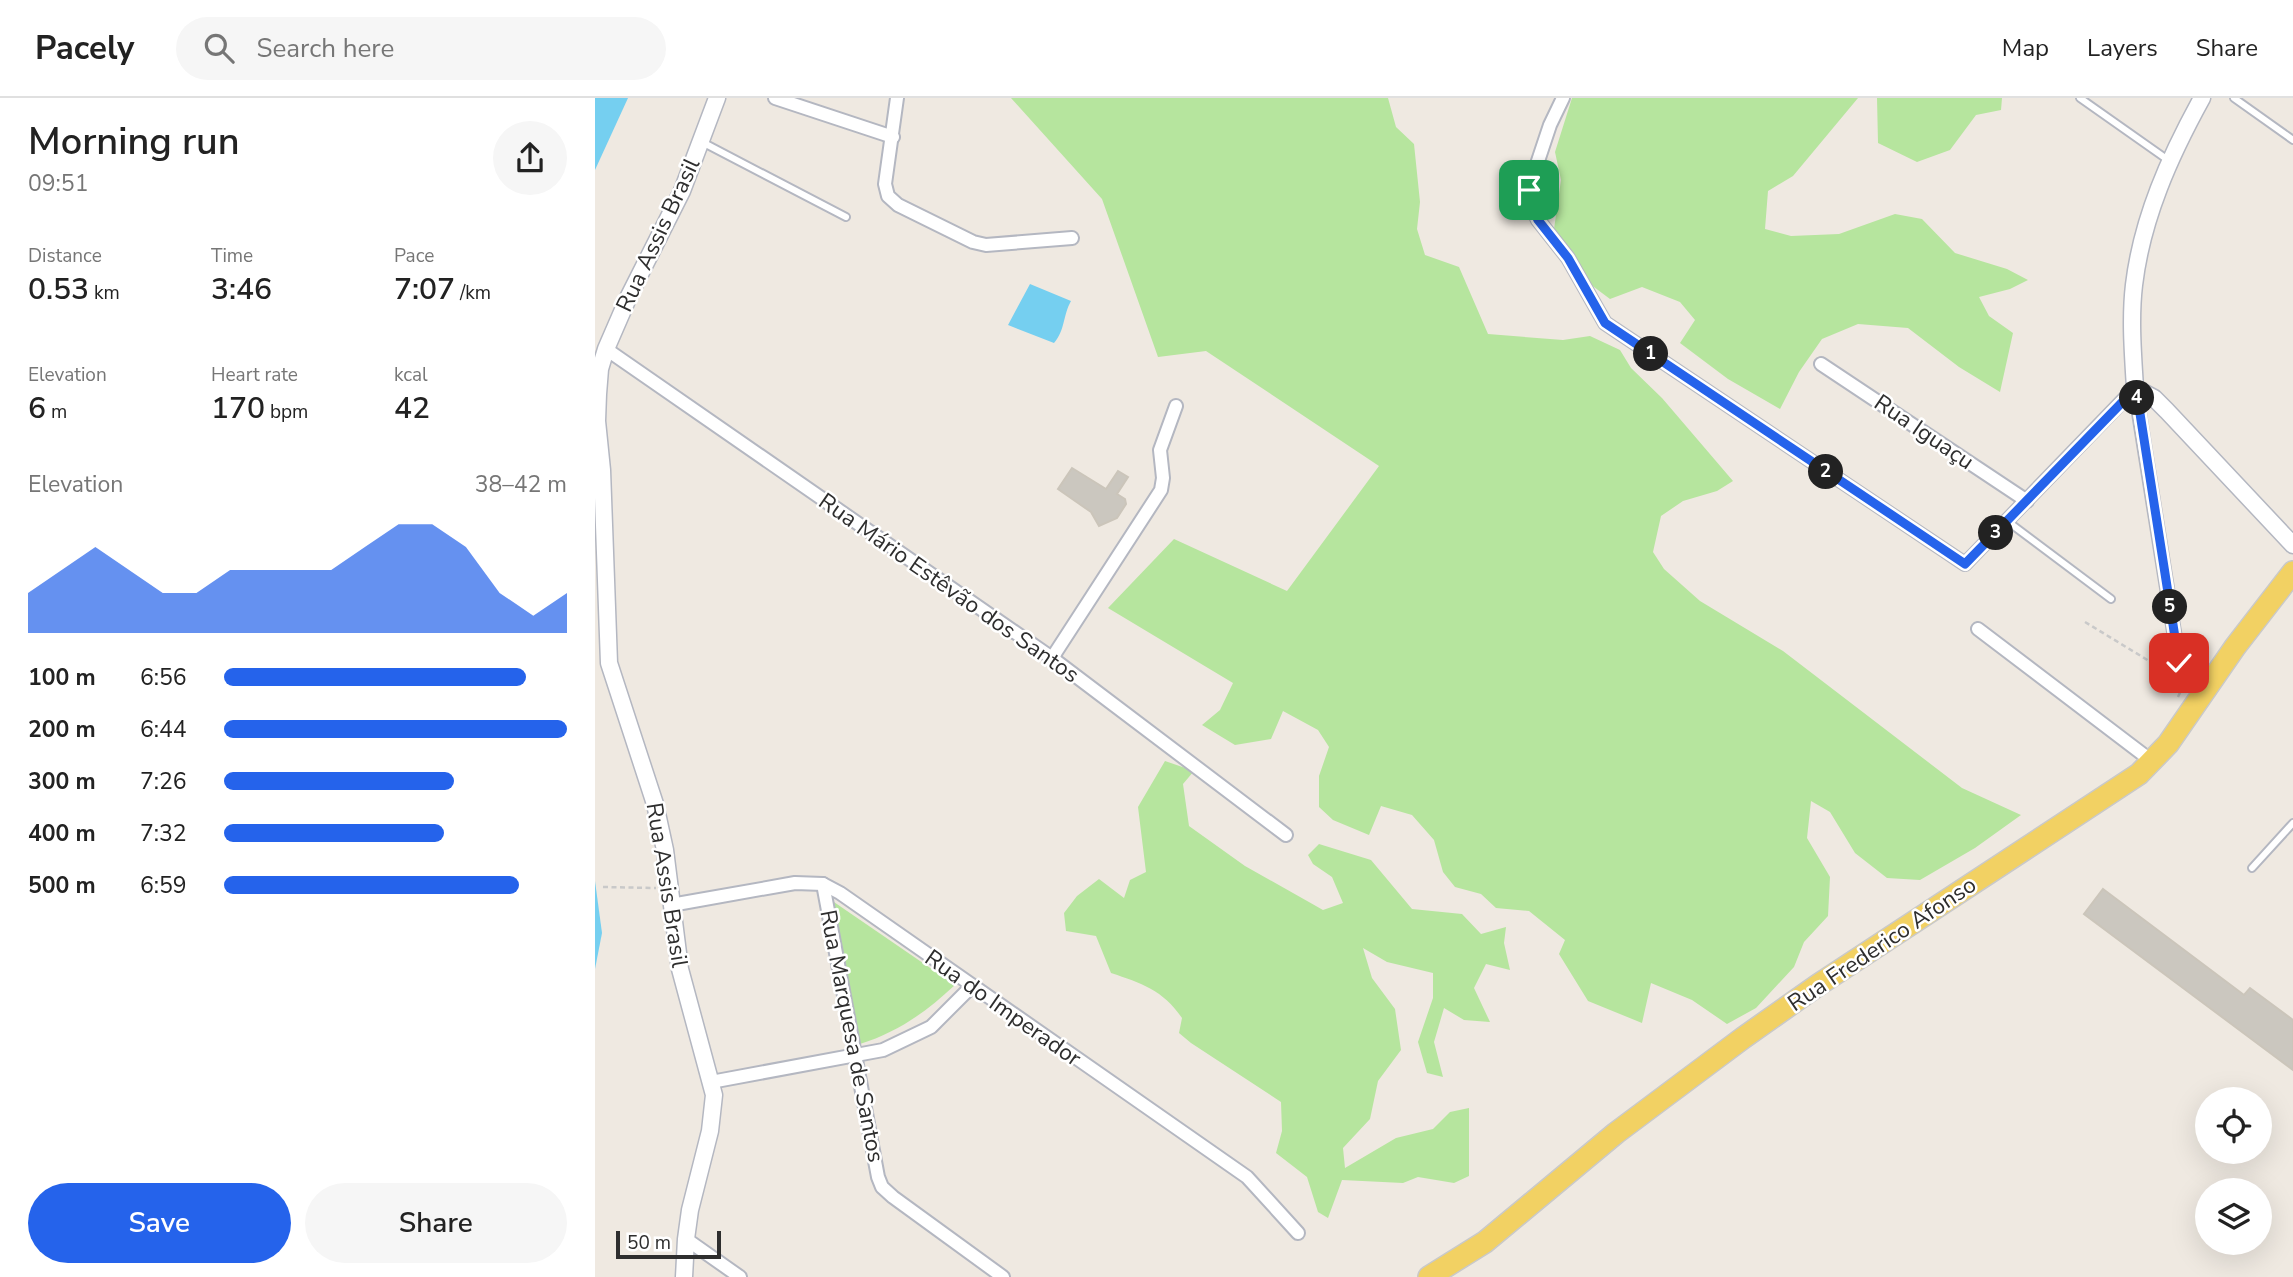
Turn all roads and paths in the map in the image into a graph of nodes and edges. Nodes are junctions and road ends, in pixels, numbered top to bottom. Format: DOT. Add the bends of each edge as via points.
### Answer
graph roads {
  1 [pos="717,98"];
  2 [pos="775,98"];
  3 [pos="897,98"];
  4 [pos="1563,98"];
  5 [pos="2080,98"];
  6 [pos="2202,98"];
  7 [pos="2234,98"];
  8 [pos="893,138"];
  9 [pos="2293,140"];
  10 [pos="702,142"];
  11 [pos="2169,162"];
  12 [pos="846,217"];
  13 [pos="1072,238"];
  14 [pos="605,349"];
  15 [pos="1821,364"];
  16 [pos="2136,388"];
  17 [pos="1176,406"];
  18 [pos="2027,500"];
  19 [pos="2007,521"];
  20 [pos="2293,545"];
  21 [pos="2293,572"];
  22 [pos="2111,598"];
  23 [pos="2085,622"];
  24 [pos="1978,629"];
  25 [pos="1052,658"];
  26 [pos="2179,659"];
  27 [pos="2153,762"];
  28 [pos="2293,823"];
  29 [pos="1286,835"];
  30 [pos="2252,868"];
  31 [pos="823,884"];
  32 [pos="603,887"];
  33 [pos="671,896"];
  34 [pos="972,986"];
  35 [pos="854,1056"];
  36 [pos="711,1082"];
  37 [pos="1297,1233"];
  38 [pos="686,1239"];
  39 [pos="684,1277"];
  40 [pos="740,1277"];
  41 [pos="1003,1277"];
  42 [pos="1429,1277"];
  1 -- 10 [label="street, Rua Assis Brasil"];
  2 -- 8 [label="street"];
  3 -- 8 [label="street"];
  4 -- 19 [label="street" via="1535,167 1530,203 1605,323 1965,564"];
  5 -- 11 [label="lane"];
  6 -- 11 [label="street"];
  7 -- 9 [label="lane"];
  8 -- 13 [label="street" via="885,184 888,196 898,205 973,242"];
  10 -- 12 [label="lane"];
  10 -- 14 [label="street, Rua Assis Brasil"];
  11 -- 16 [label="street" via="2153,204 2133,286"];
  14 -- 25 [label="street, Rua Mário Estêvão dos Santos"];
  14 -- 33 [label="street, Rua Assis Brasil" via="597,421 610,663 655,804"];
  15 -- 18 [label="street, Rua Iguaçu"];
  16 -- 18 [label="street"];
  16 -- 20 [label="street" via="2168,411"];
  16 -- 26 [label="street"];
  17 -- 25 [label="street" via="1160,450 1161,490"];
  18 -- 19 [label="street"];
  19 -- 22 [label="lane"];
  21 -- 27 [label="main road, Rua Frederico Afonso"];
  23 -- 26 [label="path" via="2154,664"];
  24 -- 27 [label="street"];
  25 -- 29 [label="street, Rua Mário Estêvão dos Santos"];
  27 -- 42 [label="main road, Rua Frederico Afonso" via="1742,1038 1616,1133 1485,1242"];
  28 -- 30 [label="lane"];
  31 -- 33 [label="street"];
  31 -- 34 [label="street, Rua do Imperador"];
  31 -- 35 [label="street, Rua Marquesa de Santos"];
  32 -- 33 [label="path"];
  33 -- 36 [label="street, Rua Assis Brasil" via="680,969"];
  34 -- 35 [label="street" via="931,1027 883,1050"];
  34 -- 37 [label="street, Rua do Imperador" via="1247,1177"];
  35 -- 36 [label="street"];
  35 -- 41 [label="street, Rua Marquesa de Santos" via="882,1187"];
  36 -- 38 [label="street, Rua Assis Brasil" via="711,1131"];
  38 -- 39 [label="street, Rua Assis Brasil"];
  38 -- 40 [label="street"];
}
